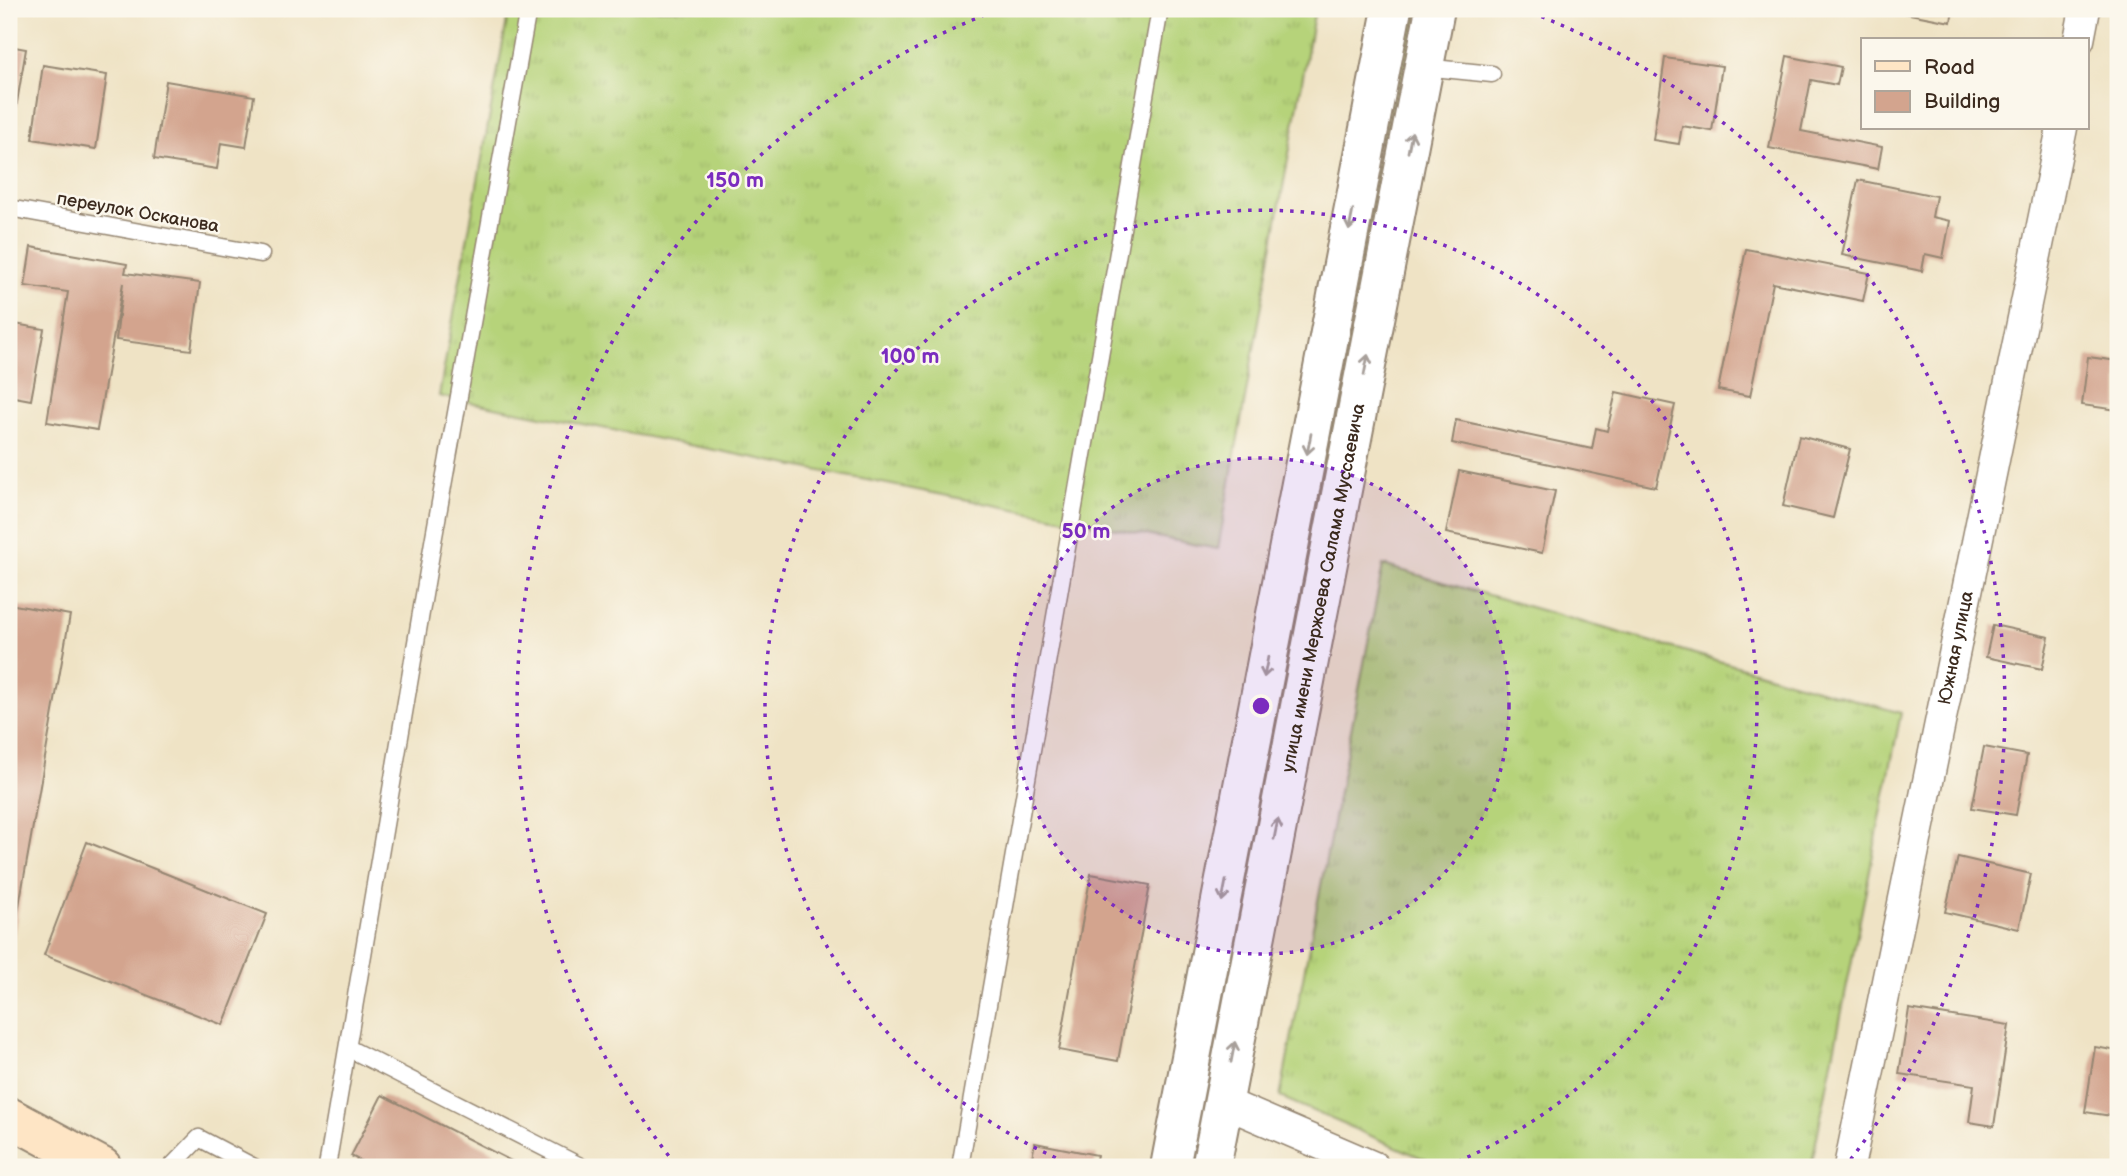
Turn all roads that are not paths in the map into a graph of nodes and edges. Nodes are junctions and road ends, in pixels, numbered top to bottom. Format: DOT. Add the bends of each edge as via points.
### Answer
graph roads {
  1 [pos="528,9"];
  2 [pos="1160,9"];
  3 [pos="1392,9"];
  4 [pos="1435,9"];
  5 [pos="2085,9"];
  6 [pos="2079,38"];
  7 [pos="1424,67"];
  8 [pos="1492,74"];
  9 [pos="2062,130"];
  10 [pos="9,208"];
  11 [pos="261,254"];
  12 [pos="348,1048"];
  13 [pos="1223,1102"];
  14 [pos="9,1117"];
  15 [pos="102,1167"];
  16 [pos="171,1167"];
  17 [pos="254,1167"];
  18 [pos="327,1167"];
  19 [pos="582,1167"];
  20 [pos="960,1167"];
  21 [pos="1170,1167"];
  22 [pos="1211,1167"];
  23 [pos="1374,1167"];
  24 [pos="1849,1167"];
  1 -- 12 [label="lane"];
  2 -- 20 [label="lane"];
  3 -- 21 [label="street, one-way"];
  4 -- 7 [label="street, улица имени Мержоева Салама Муссаевича"];
  5 -- 6 [label="street"];
  7 -- 8 [label="lane"];
  13 -- 7 [label="street, улица имени Мержоева Салама Муссаевича, one-way"];
  9 -- 24 [label="street, Южная улица"];
  10 -- 11 [label="lane, переулок Осканова"];
  12 -- 18 [label="lane"];
  12 -- 19 [label="lane"];
  13 -- 22 [label="street, улица имени Мержоева Салама Муссаевича"];
  13 -- 23 [label="street"];
  14 -- 15 [label="main road"];
  16 -- 17 [label="lane" via="199,1138"];
}
